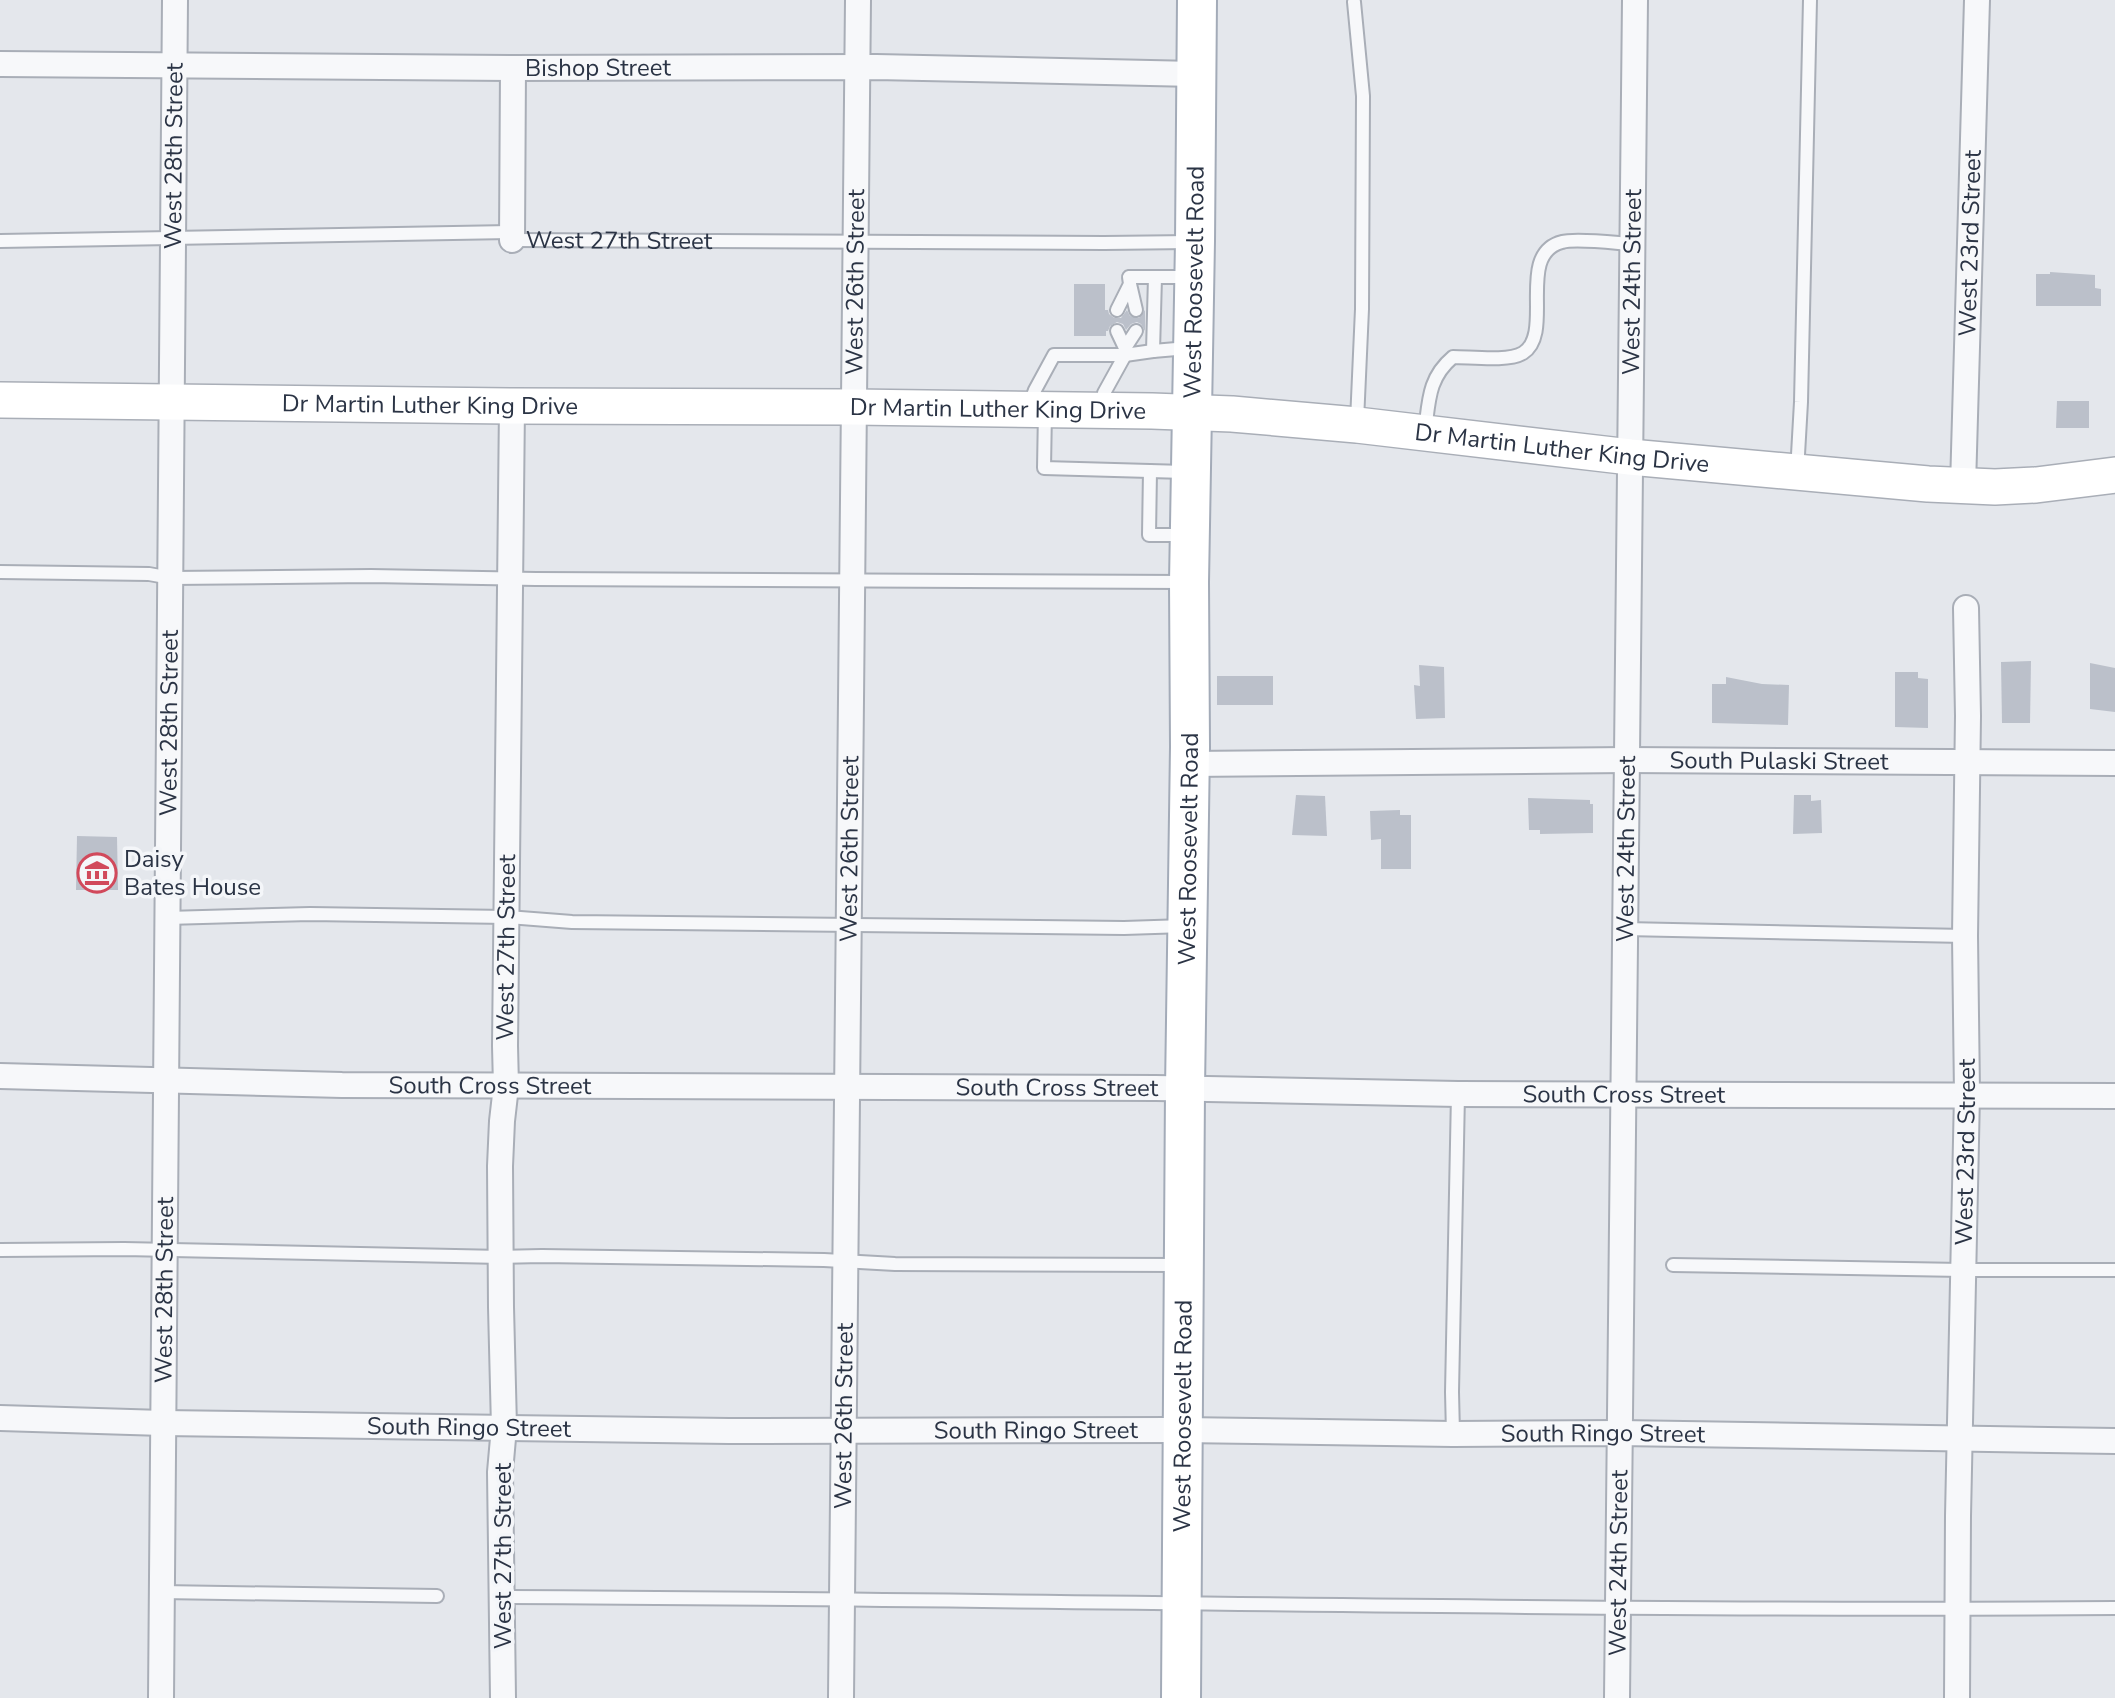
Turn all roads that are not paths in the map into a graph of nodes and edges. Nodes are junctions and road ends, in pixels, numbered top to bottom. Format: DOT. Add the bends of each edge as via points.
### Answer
graph roads {
  1 [pos="175,0"];
  2 [pos="858,0"];
  3 [pos="1196,0"];
  4 [pos="1635,0"];
  5 [pos="1810,0"];
  6 [pos="1977,0"];
  7 [pos="1354,2"];
  8 [pos="0,64"];
  9 [pos="175,65"];
  10 [pos="857,67"];
  11 [pos="513,68"];
  12 [pos="1195,74"];
  13 [pos="512,236"];
  14 [pos="174,237"];
  15 [pos="0,241"];
  16 [pos="856,242"];
  17 [pos="1632,244"];
  18 [pos="1195,259"];
  19 [pos="1155,277"];
  20 [pos="1129,284"];
  21 [pos="1117,310"];
  22 [pos="1136,310"];
  23 [pos="1117,331"];
  24 [pos="1136,331"];
  25 [pos="1193,348"];
  26 [pos="1153,351"];
  27 [pos="1125,352"];
  28 [pos="0,400"];
  29 [pos="172,402"];
  30 [pos="512,407"];
  31 [pos="854,407"];
  32 [pos="1036,410"];
  33 [pos="1104,411"];
  34 [pos="1192,412"];
  35 [pos="1357,425"];
  36 [pos="1425,434"];
  37 [pos="1630,457"];
  38 [pos="1150,471"];
  39 [pos="1191,472"];
  40 [pos="1797,472"];
  41 [pos="2115,475"];
  42 [pos="1963,485"];
  43 [pos="1189,535"];
  44 [pos="0,572"];
  45 [pos="171,578"];
  46 [pos="510,579"];
  47 [pos="852,579"];
  48 [pos="1189,582"];
  49 [pos="1966,607"];
  50 [pos="1627,760"];
  51 [pos="1966,763"];
  52 [pos="1189,764"];
  53 [pos="2115,764"];
  54 [pos="506,916"];
  55 [pos="167,918"];
  56 [pos="849,925"];
  57 [pos="1189,926"];
  58 [pos="1625,929"];
  59 [pos="1965,936"];
  60 [pos="0,1076"];
  61 [pos="167,1079"];
  62 [pos="506,1086"];
  63 [pos="847,1087"];
  64 [pos="1185,1089"];
  65 [pos="1458,1094"];
  66 [pos="1622,1094"];
  67 [pos="1967,1094"];
  68 [pos="2115,1096"];
  69 [pos="0,1250"];
  70 [pos="164,1251"];
  71 [pos="502,1257"];
  72 [pos="846,1263"];
  73 [pos="1184,1265"];
  74 [pos="1673,1265"];
  75 [pos="1962,1270"];
  76 [pos="2115,1270"];
  77 [pos="0,1418"];
  78 [pos="163,1423"];
  79 [pos="504,1427"];
  80 [pos="1182,1430"];
  81 [pos="844,1432"];
  82 [pos="1620,1433"];
  83 [pos="1453,1434"];
  84 [pos="1960,1439"];
  85 [pos="2115,1441"];
  86 [pos="161,1592"];
  87 [pos="437,1596"];
  88 [pos="501,1597"];
  89 [pos="842,1599"];
  90 [pos="1180,1603"];
  91 [pos="2115,1608"];
  92 [pos="1618,1609"];
  93 [pos="1957,1609"];
  94 [pos="161,1698"];
  95 [pos="503,1698"];
  96 [pos="841,1698"];
  97 [pos="1181,1698"];
  98 [pos="1617,1698"];
  99 [pos="1957,1698"];
  1 -- 9 [label="street, West 28th Street"];
  2 -- 10 [label="street, West 26th Street"];
  3 -- 12 [label="main road, West Roosevelt Road"];
  4 -- 17 [label="street, West 24th Street"];
  5 -- 40 [label="lane"];
  6 -- 42 [label="street, West 23rd Street"];
  7 -- 35 [label="lane" via="1363,96"];
  8 -- 9 [label="street, Bishop Street"];
  9 -- 11 [label="street, Bishop Street"];
  9 -- 14 [label="street, West 28th Street"];
  10 -- 11 [label="street, Bishop Street"];
  10 -- 12 [label="street, Bishop Street"];
  10 -- 16 [label="street, West 26th Street"];
  11 -- 13 [label="street, West 27th Street"];
  12 -- 18 [label="main road, West Roosevelt Road"];
  13 -- 14 [label="lane"];
  13 -- 16 [label="lane, West 27th Street"];
  14 -- 15 [label="lane"];
  14 -- 29 [label="street, West 28th Street"];
  16 -- 18 [label="lane, West 27th Street"];
  16 -- 31 [label="street, West 26th Street"];
  17 -- 36 [label="lane" via="1563,241 1550,246 1537,276 1535,334 1529,347 1522,354 1504,357 1453,357 1441,367 1433,383"];
  17 -- 37 [label="street, West 24th Street"];
  18 -- 19 [label="lane"];
  18 -- 25 [label="main road, West Roosevelt Road"];
  19 -- 20 [label="lane" via="1129,277"];
  19 -- 26 [label="lane"];
  20 -- 21 [label="lane"];
  20 -- 22 [label="lane"];
  23 -- 27 [label="lane"];
  24 -- 27 [label="lane"];
  25 -- 26 [label="lane"];
  25 -- 34 [label="main road, West Roosevelt Road"];
  26 -- 27 [label="lane"];
  27 -- 32 [label="lane" via="1054,355 1035,390"];
  27 -- 33 [label="lane" via="1104,393"];
  28 -- 29 [label="street, Dr Martin Luther King Drive"];
  29 -- 30 [label="street, Dr Martin Luther King Drive"];
  29 -- 45 [label="street, West 28th Street"];
  30 -- 31 [label="street, Dr Martin Luther King Drive"];
  30 -- 46 [label="street, West 27th Street"];
  31 -- 32 [label="street, Dr Martin Luther King Drive"];
  31 -- 47 [label="street, West 26th Street"];
  32 -- 33 [label="street, Dr Martin Luther King Drive"];
  32 -- 38 [label="lane" via="1044,468"];
  33 -- 34 [label="street, Dr Martin Luther King Drive"];
  34 -- 35 [label="street, Dr Martin Luther King Drive"];
  34 -- 39 [label="main road, West Roosevelt Road"];
  35 -- 36 [label="street, Dr Martin Luther King Drive"];
  36 -- 37 [label="street, Dr Martin Luther King Drive"];
  37 -- 40 [label="street, Dr Martin Luther King Drive"];
  37 -- 50 [label="street, West 24th Street"];
  38 -- 39 [label="lane"];
  38 -- 43 [label="lane" via="1149,535"];
  39 -- 43 [label="main road, West Roosevelt Road"];
  40 -- 42 [label="street, Dr Martin Luther King Drive"];
  41 -- 42 [label="street, Dr Martin Luther King Drive" via="2036,485"];
  43 -- 48 [label="main road, West Roosevelt Road"];
  44 -- 45 [label="lane" via="145,573"];
  45 -- 46 [label="lane"];
  45 -- 55 [label="street, West 28th Street"];
  46 -- 47 [label="lane"];
  46 -- 54 [label="street, West 27th Street"];
  47 -- 48 [label="lane"];
  47 -- 56 [label="street, West 26th Street"];
  48 -- 52 [label="main road, West Roosevelt Road"];
  49 -- 51 [label="street, West 23rd Street"];
  50 -- 51 [label="street, South Pulaski Street"];
  50 -- 52 [label="street, South Pulaski Street"];
  50 -- 58 [label="street, West 24th Street"];
  51 -- 53 [label="street, South Pulaski Street"];
  51 -- 59 [label="street, West 23rd Street"];
  52 -- 57 [label="main road, West Roosevelt Road"];
  54 -- 55 [label="lane"];
  54 -- 56 [label="lane" via="572,922"];
  54 -- 62 [label="street, West 27th Street"];
  55 -- 61 [label="street, West 28th Street"];
  56 -- 57 [label="lane"];
  56 -- 63 [label="street, West 26th Street"];
  57 -- 64 [label="main road, West Roosevelt Road"];
  58 -- 59 [label="lane"];
  58 -- 66 [label="street, West 24th Street"];
  59 -- 67 [label="street, West 23rd Street"];
  60 -- 61 [label="street, South Cross Street"];
  61 -- 62 [label="street, South Cross Street"];
  61 -- 70 [label="street, West 28th Street"];
  62 -- 63 [label="street, South Cross Street"];
  62 -- 71 [label="street, West 27th Street" via="500,1166"];
  63 -- 64 [label="street, South Cross Street"];
  63 -- 72 [label="street, West 26th Street"];
  64 -- 65 [label="street, South Cross Street"];
  64 -- 73 [label="main road, West Roosevelt Road"];
  65 -- 66 [label="street, South Cross Street"];
  65 -- 83 [label="lane"];
  66 -- 67 [label="street, South Cross Street"];
  66 -- 82 [label="street, West 24th Street"];
  67 -- 68 [label="street, South Cross Street"];
  67 -- 75 [label="street, West 23rd Street"];
  69 -- 70 [label="lane"];
  70 -- 71 [label="lane"];
  70 -- 78 [label="street, West 28th Street"];
  71 -- 72 [label="lane"];
  71 -- 79 [label="street, West 27th Street"];
  72 -- 73 [label="lane"];
  72 -- 81 [label="street, West 26th Street"];
  73 -- 80 [label="main road, West Roosevelt Road"];
  74 -- 75 [label="lane"];
  75 -- 76 [label="lane"];
  75 -- 84 [label="street, West 23rd Street"];
  77 -- 78 [label="street, South Ringo Street"];
  78 -- 79 [label="street, South Ringo Street"];
  78 -- 86 [label="street, West 28th Street"];
  79 -- 81 [label="street, South Ringo Street"];
  79 -- 88 [label="street, West 27th Street"];
  80 -- 81 [label="street, South Ringo Street"];
  80 -- 83 [label="street, South Ringo Street"];
  80 -- 90 [label="main road, West Roosevelt Road"];
  81 -- 89 [label="street, West 26th Street"];
  82 -- 83 [label="street, South Ringo Street"];
  82 -- 84 [label="street, South Ringo Street"];
  82 -- 92 [label="street, West 24th Street"];
  84 -- 85 [label="street, South Ringo Street"];
  84 -- 93 [label="street, West 23rd Street"];
  86 -- 87 [label="lane"];
  86 -- 94 [label="street, West 28th Street"];
  88 -- 89 [label="lane"];
  88 -- 95 [label="street, West 27th Street"];
  89 -- 90 [label="lane"];
  89 -- 96 [label="street, West 26th Street"];
  90 -- 92 [label="lane"];
  90 -- 97 [label="main road, West Roosevelt Road"];
  91 -- 93 [label="lane"];
  92 -- 93 [label="lane"];
  92 -- 98 [label="street, West 24th Street"];
  93 -- 99 [label="street, West 23rd Street"];
}
